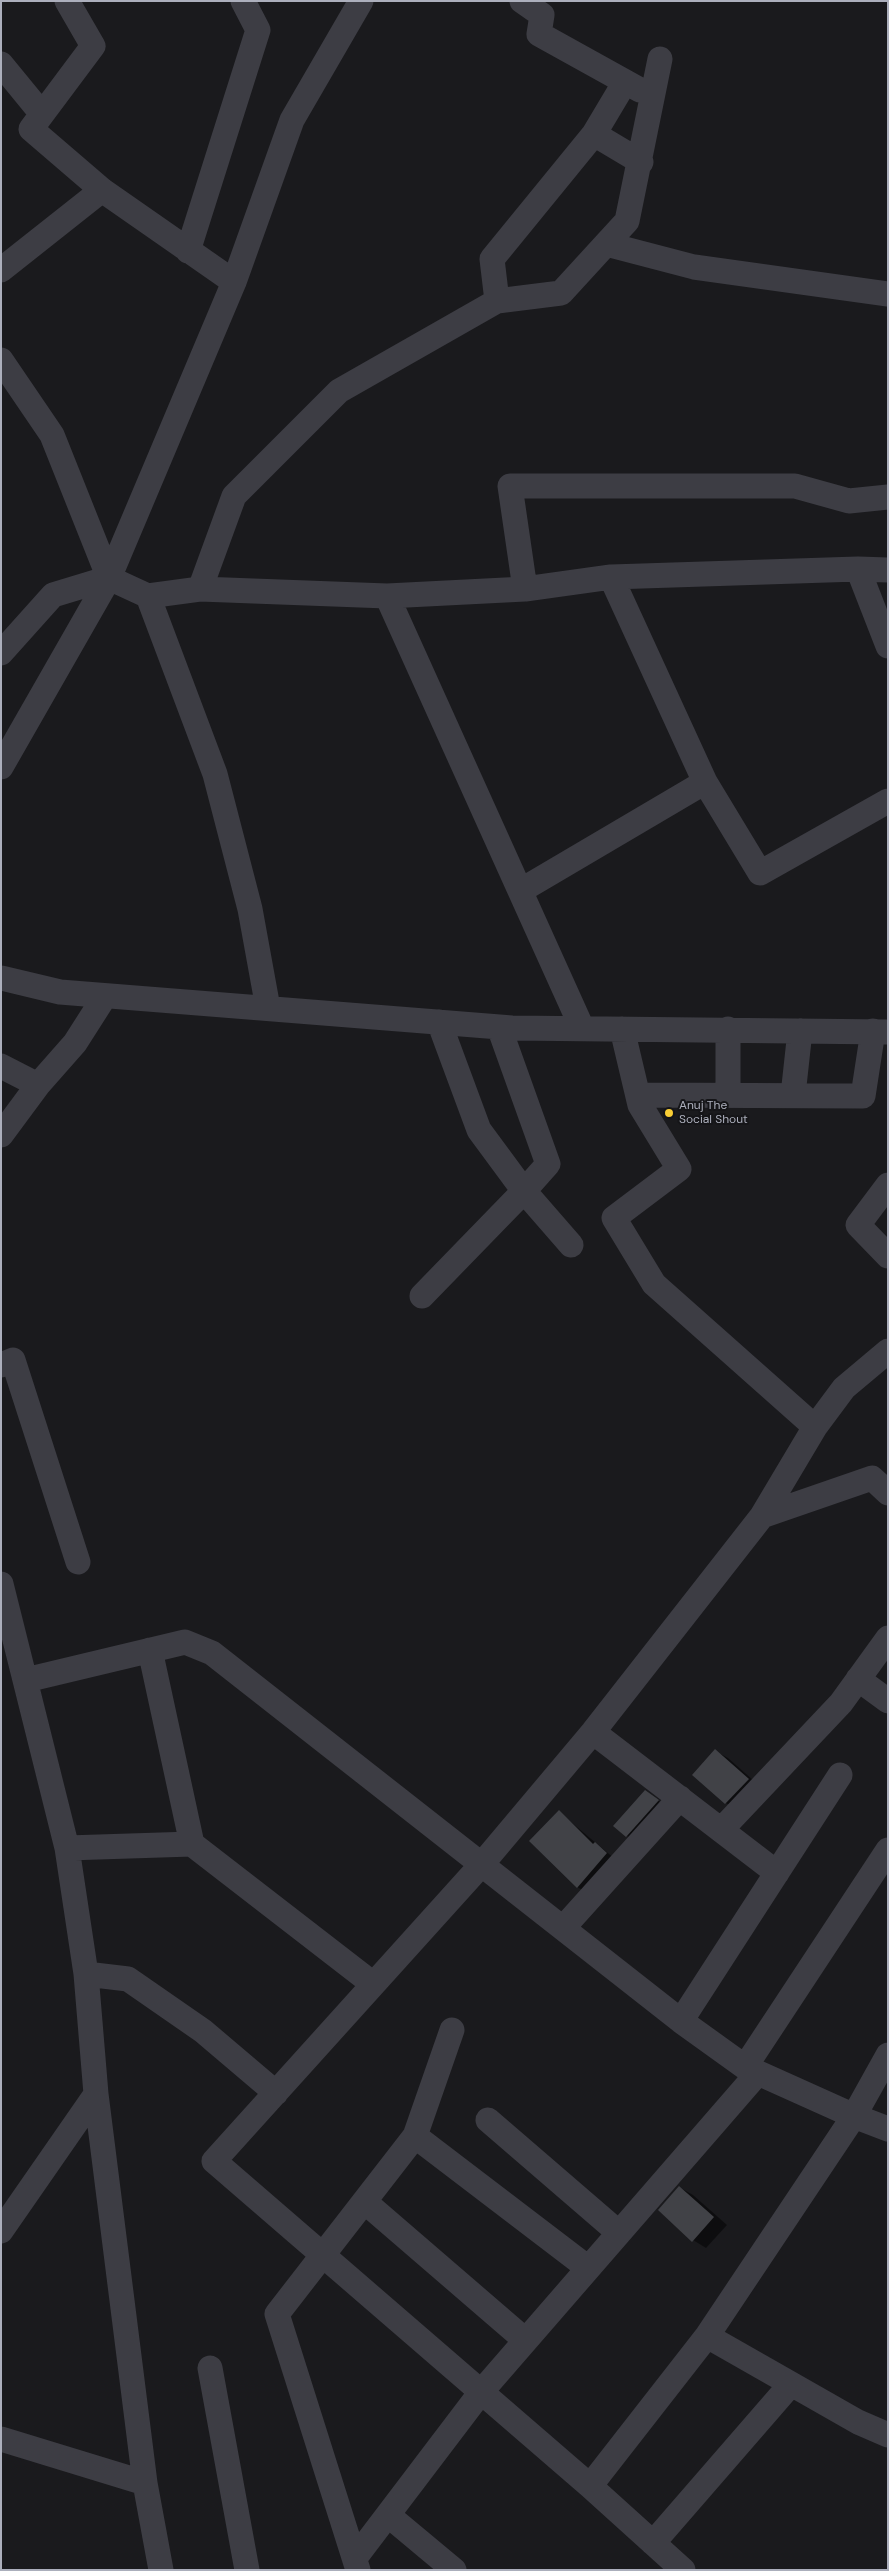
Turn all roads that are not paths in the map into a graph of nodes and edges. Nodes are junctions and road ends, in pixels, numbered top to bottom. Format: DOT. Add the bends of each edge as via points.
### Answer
graph roads {
  1 [pos="67,1"];
  2 [pos="243,1"];
  3 [pos="361,1"];
  4 [pos="522,1"];
  5 [pos="660,59"];
  6 [pos="1,64"];
  7 [pos="625,82"];
  8 [pos="653,98"];
  9 [pos="42,114"];
  10 [pos="594,134"];
  11 [pos="641,162"];
  12 [pos="102,190"];
  13 [pos="606,244"];
  14 [pos="188,251"];
  15 [pos="1,270"];
  16 [pos="234,282"];
  17 [pos="888,294"];
  18 [pos="497,302"];
  19 [pos="1,360"];
  20 [pos="888,497"];
  21 [pos="858,569"];
  22 [pos="888,570"];
  23 [pos="611,577"];
  24 [pos="109,578"];
  25 [pos="200,588"];
  26 [pos="525,589"];
  27 [pos="148,596"];
  28 [pos="387,596"];
  29 [pos="888,646"];
  30 [pos="1,653"];
  31 [pos="1,767"];
  32 [pos="705,782"];
  33 [pos="888,800"];
  34 [pos="520,891"];
  35 [pos="1,978"];
  36 [pos="105,996"];
  37 [pos="268,1008"];
  38 [pos="440,1022"];
  39 [pos="499,1027"];
  40 [pos="582,1028"];
  41 [pos="622,1029"];
  42 [pos="728,1030"];
  43 [pos="800,1031"];
  44 [pos="880,1032"];
  45 [pos="1,1066"];
  46 [pos="38,1085"];
  47 [pos="638,1095"];
  48 [pos="728,1095"];
  49 [pos="793,1095"];
  50 [pos="1,1134"];
  51 [pos="888,1185"];
  52 [pos="524,1191"];
  53 [pos="570,1244"];
  54 [pos="888,1256"];
  55 [pos="422,1296"];
  56 [pos="888,1351"];
  57 [pos="1,1364"];
  58 [pos="815,1427"];
  59 [pos="888,1493"];
  60 [pos="762,1516"];
  61 [pos="78,1562"];
  62 [pos="1,1584"];
  63 [pos="888,1638"];
  64 [pos="150,1650"];
  65 [pos="858,1679"];
  66 [pos="26,1680"];
  67 [pos="888,1701"];
  68 [pos="593,1732"];
  69 [pos="840,1775"];
  70 [pos="680,1798"];
  71 [pos="721,1830"];
  72 [pos="192,1844"];
  73 [pos="67,1848"];
  74 [pos="888,1850"];
  75 [pos="482,1864"];
  76 [pos="777,1873"];
  77 [pos="563,1928"];
  78 [pos="86,1974"];
  79 [pos="373,1984"];
  80 [pos="681,2021"];
  81 [pos="452,2030"];
  82 [pos="888,2055"];
  83 [pos="751,2070"];
  84 [pos="276,2092"];
  85 [pos="96,2094"];
  86 [pos="854,2116"];
  87 [pos="488,2120"];
  88 [pos="888,2128"];
  89 [pos="415,2136"];
  90 [pos="364,2202"];
  91 [pos="1,2230"];
  92 [pos="619,2233"];
  93 [pos="324,2256"];
  94 [pos="588,2268"];
  95 [pos="707,2336"];
  96 [pos="525,2340"];
  97 [pos="210,2368"];
  98 [pos="791,2384"];
  99 [pos="481,2392"];
  100 [pos="888,2435"];
  101 [pos="1,2439"];
  102 [pos="145,2483"];
  103 [pos="590,2486"];
  104 [pos="388,2515"];
  105 [pos="653,2543"];
  106 [pos="356,2564"];
  107 [pos="161,2570"];
  108 [pos="247,2570"];
  109 [pos="454,2570"];
  110 [pos="682,2570"];
  1 -- 9 [label="street" via="93,46"];
  2 -- 14 [label="street" via="258,30"];
  3 -- 16 [label="street" via="292,120"];
  4 -- 7 [label="street" via="542,15 539,34"];
  5 -- 8 [label="street"];
  6 -- 9 [label="street"];
  7 -- 8 [label="street"];
  7 -- 10 [label="street"];
  8 -- 11 [label="street"];
  9 -- 12 [label="street" via="31,129"];
  10 -- 11 [label="street"];
  10 -- 18 [label="street" via="492,259"];
  11 -- 13 [label="street" via="627,221"];
  12 -- 14 [label="street"];
  12 -- 15 [label="street"];
  13 -- 17 [label="street" via="694,267"];
  13 -- 18 [label="street" via="561,293"];
  14 -- 16 [label="street"];
  16 -- 24 [label="street"];
  18 -- 25 [label="street" via="339,391 234,496"];
  19 -- 24 [label="street" via="52,435"];
  20 -- 26 [label="street" via="849,501 796,486 510,486"];
  21 -- 22 [label="street"];
  21 -- 23 [label="street"];
  21 -- 29 [label="street"];
  23 -- 26 [label="street"];
  23 -- 32 [label="street"];
  24 -- 27 [label="street"];
  24 -- 30 [label="street" via="53,595"];
  24 -- 31 [label="street"];
  25 -- 27 [label="street"];
  25 -- 28 [label="street"];
  26 -- 28 [label="street"];
  27 -- 37 [label="street" via="215,774 250,909"];
  28 -- 34 [label="street"];
  32 -- 33 [label="street" via="760,874"];
  32 -- 34 [label="street"];
  34 -- 40 [label="street"];
  35 -- 36 [label="street" via="60,992"];
  36 -- 37 [label="street"];
  36 -- 46 [label="street" via="75,1043"];
  37 -- 38 [label="street"];
  38 -- 39 [label="street"];
  38 -- 52 [label="street" via="479,1130"];
  39 -- 40 [label="street"];
  39 -- 52 [label="street" via="548,1164"];
  40 -- 41 [label="street"];
  41 -- 42 [label="street"];
  41 -- 47 [label="street"];
  42 -- 43 [label="street"];
  42 -- 48 [label="street"];
  43 -- 44 [label="street"];
  43 -- 49 [label="street"];
  44 -- 49 [label="street" via="863,1096"];
  45 -- 46 [label="street"];
  46 -- 50 [label="street"];
  47 -- 48 [label="street"];
  47 -- 58 [label="street" via="640,1105 680,1169 614,1218 654,1284"];
  48 -- 49 [label="street"];
  51 -- 54 [label="street" via="858,1225"];
  52 -- 53 [label="street"];
  52 -- 55 [label="street"];
  56 -- 58 [label="street" via="844,1388"];
  57 -- 61 [label="street" via="13,1360"];
  58 -- 60 [label="street"];
  59 -- 60 [label="street" via="872,1478"];
  60 -- 68 [label="street"];
  62 -- 66 [label="street"];
  63 -- 65 [label="street"];
  64 -- 66 [label="street"];
  64 -- 72 [label="street"];
  64 -- 75 [label="street" via="185,1642 212,1652"];
  65 -- 67 [label="street"];
  65 -- 71 [label="street" via="841,1703"];
  66 -- 73 [label="street"];
  68 -- 70 [label="street"];
  68 -- 75 [label="street"];
  69 -- 76 [label="street"];
  70 -- 71 [label="street"];
  70 -- 77 [label="street"];
  71 -- 76 [label="street"];
  72 -- 73 [label="street"];
  72 -- 79 [label="street"];
  73 -- 78 [label="street"];
  74 -- 83 [label="street"];
  75 -- 77 [label="street"];
  75 -- 79 [label="street"];
  76 -- 80 [label="street"];
  77 -- 80 [label="street"];
  78 -- 84 [label="street" via="128,1979 203,2031"];
  78 -- 85 [label="street"];
  79 -- 84 [label="street"];
  80 -- 83 [label="street"];
  81 -- 89 [label="street"];
  82 -- 86 [label="street"];
  83 -- 86 [label="street"];
  83 -- 92 [label="street"];
  84 -- 93 [label="street" via="214,2161"];
  85 -- 91 [label="street"];
  85 -- 102 [label="street"];
  86 -- 88 [label="street"];
  86 -- 95 [label="street"];
  87 -- 92 [label="street"];
  89 -- 90 [label="street"];
  89 -- 94 [label="street"];
  90 -- 93 [label="street"];
  90 -- 96 [label="street"];
  92 -- 94 [label="street"];
  93 -- 99 [label="street"];
  93 -- 106 [label="street" via="277,2314"];
  94 -- 96 [label="street"];
  95 -- 98 [label="street"];
  95 -- 103 [label="street"];
  96 -- 99 [label="street"];
  97 -- 108 [label="street"];
  98 -- 100 [label="street"];
  98 -- 105 [label="street"];
  99 -- 103 [label="street"];
  99 -- 104 [label="street"];
  101 -- 102 [label="street"];
  102 -- 107 [label="street"];
  103 -- 105 [label="street"];
  104 -- 106 [label="street"];
  104 -- 109 [label="street"];
  105 -- 110 [label="street"];
}
